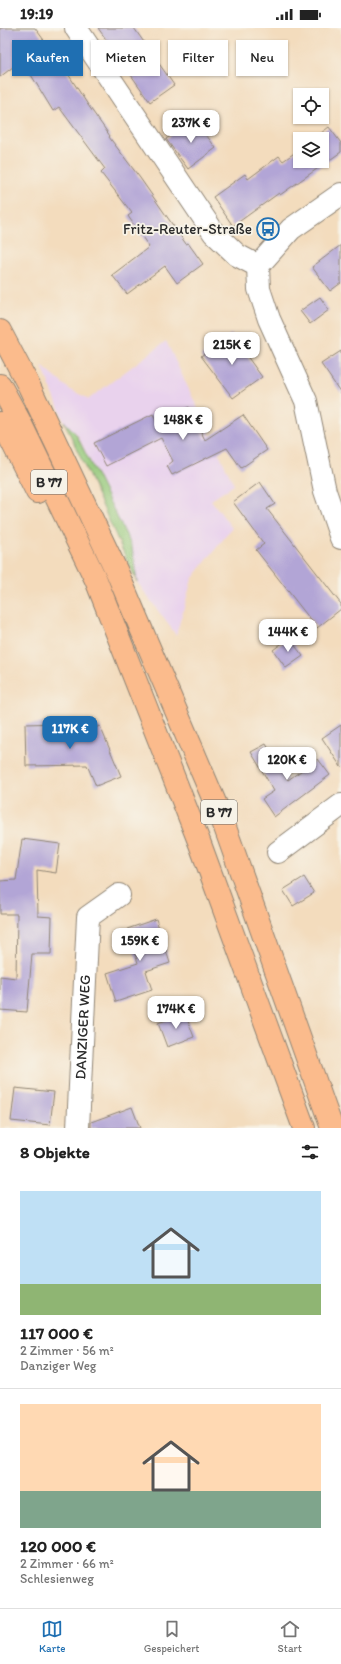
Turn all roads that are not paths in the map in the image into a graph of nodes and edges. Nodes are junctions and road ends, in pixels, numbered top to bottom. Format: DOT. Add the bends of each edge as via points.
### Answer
graph roads {
  1 [pos="76,28"];
  2 [pos="341,194"];
  3 [pos="258,266"];
  4 [pos="0,331"];
  5 [pos="0,385"];
  6 [pos="0,423"];
  7 [pos="341,538"];
  8 [pos="96,580"];
  9 [pos="341,805"];
  10 [pos="278,852"];
  11 [pos="119,895"];
  12 [pos="78,1128"];
  13 [pos="304,1128"];
  14 [pos="332,1128"];
  1 -- 3 [label="street" via="214,233 237,255"];
  2 -- 3 [label="street" via="291,228"];
  3 -- 7 [label="street" via="259,289 269,319 306,401 325,491"];
  4 -- 14 [label="highway, B 77" via="29,386 117,572 222,819"];
  5 -- 8 [label="highway, B 77"];
  6 -- 8 [label="highway" via="6,430 56,531"];
  8 -- 13 [label="highway, B 77" via="200,844"];
  9 -- 10 [label="street"];
  11 -- 12 [label="street, DANZIGER WEG" via="88,916"];
}
